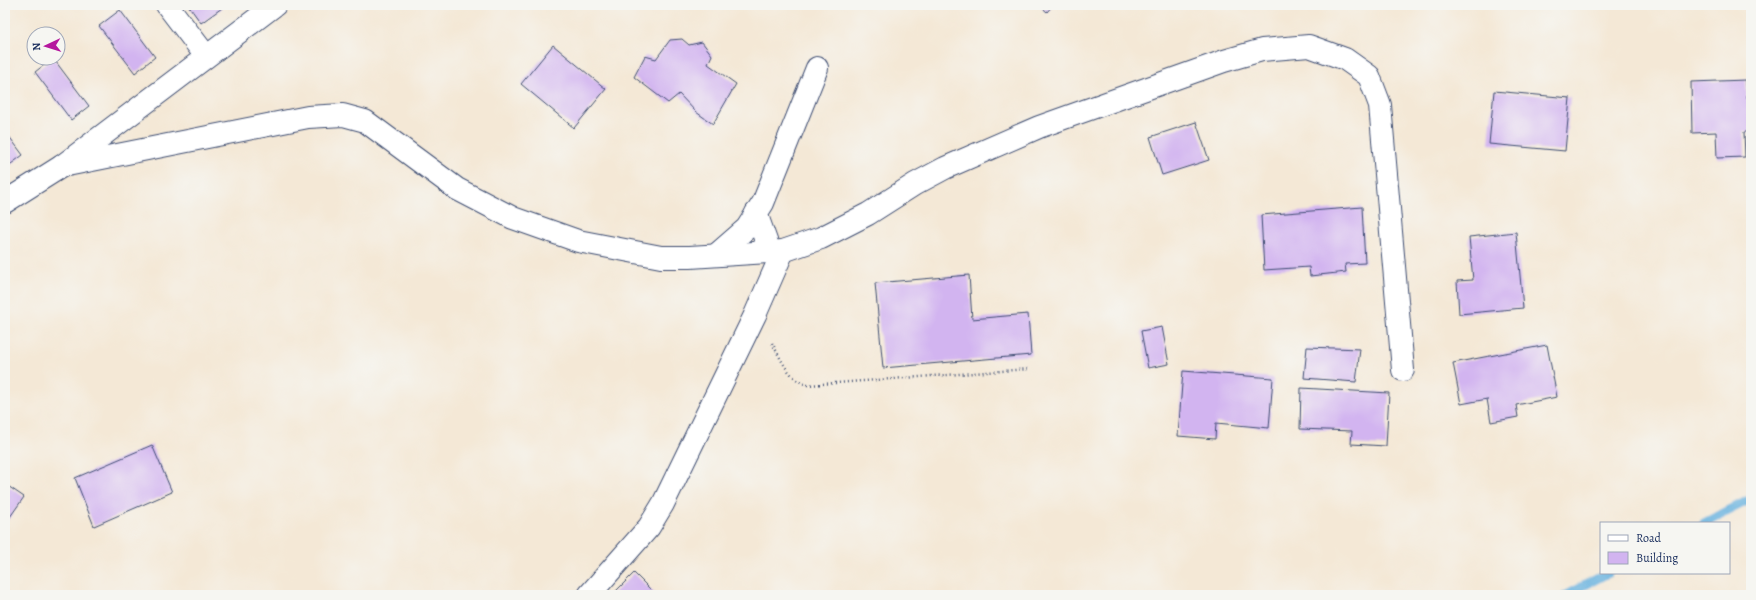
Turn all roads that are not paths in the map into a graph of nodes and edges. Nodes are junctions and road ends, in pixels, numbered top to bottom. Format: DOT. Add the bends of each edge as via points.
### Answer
graph roads {
  1 [pos="167,5"];
  2 [pos="275,5"];
  3 [pos="206,56"];
  4 [pos="817,68"];
  5 [pos="62,166"];
  6 [pos="5,202"];
  7 [pos="756,213"];
  8 [pos="777,251"];
  9 [pos="716,255"];
  10 [pos="1402,370"];
  11 [pos="589,595"];
  1 -- 3 [label="street"];
  2 -- 3 [label="street"];
  3 -- 5 [label="street"];
  4 -- 7 [label="street" via="763,203"];
  5 -- 6 [label="street"];
  5 -- 9 [label="street" via="308,117 343,115 365,121 456,189 513,218 578,241 653,256"];
  7 -- 8 [label="street"];
  7 -- 9 [label="street" via="747,228"];
  8 -- 9 [label="street"];
  8 -- 10 [label="street" via="821,238 868,214 945,168 1039,127 1224,61 1262,50 1309,46 1345,59 1369,76 1380,105"];
  8 -- 11 [label="street" via="755,315 663,504 649,527"];
}
